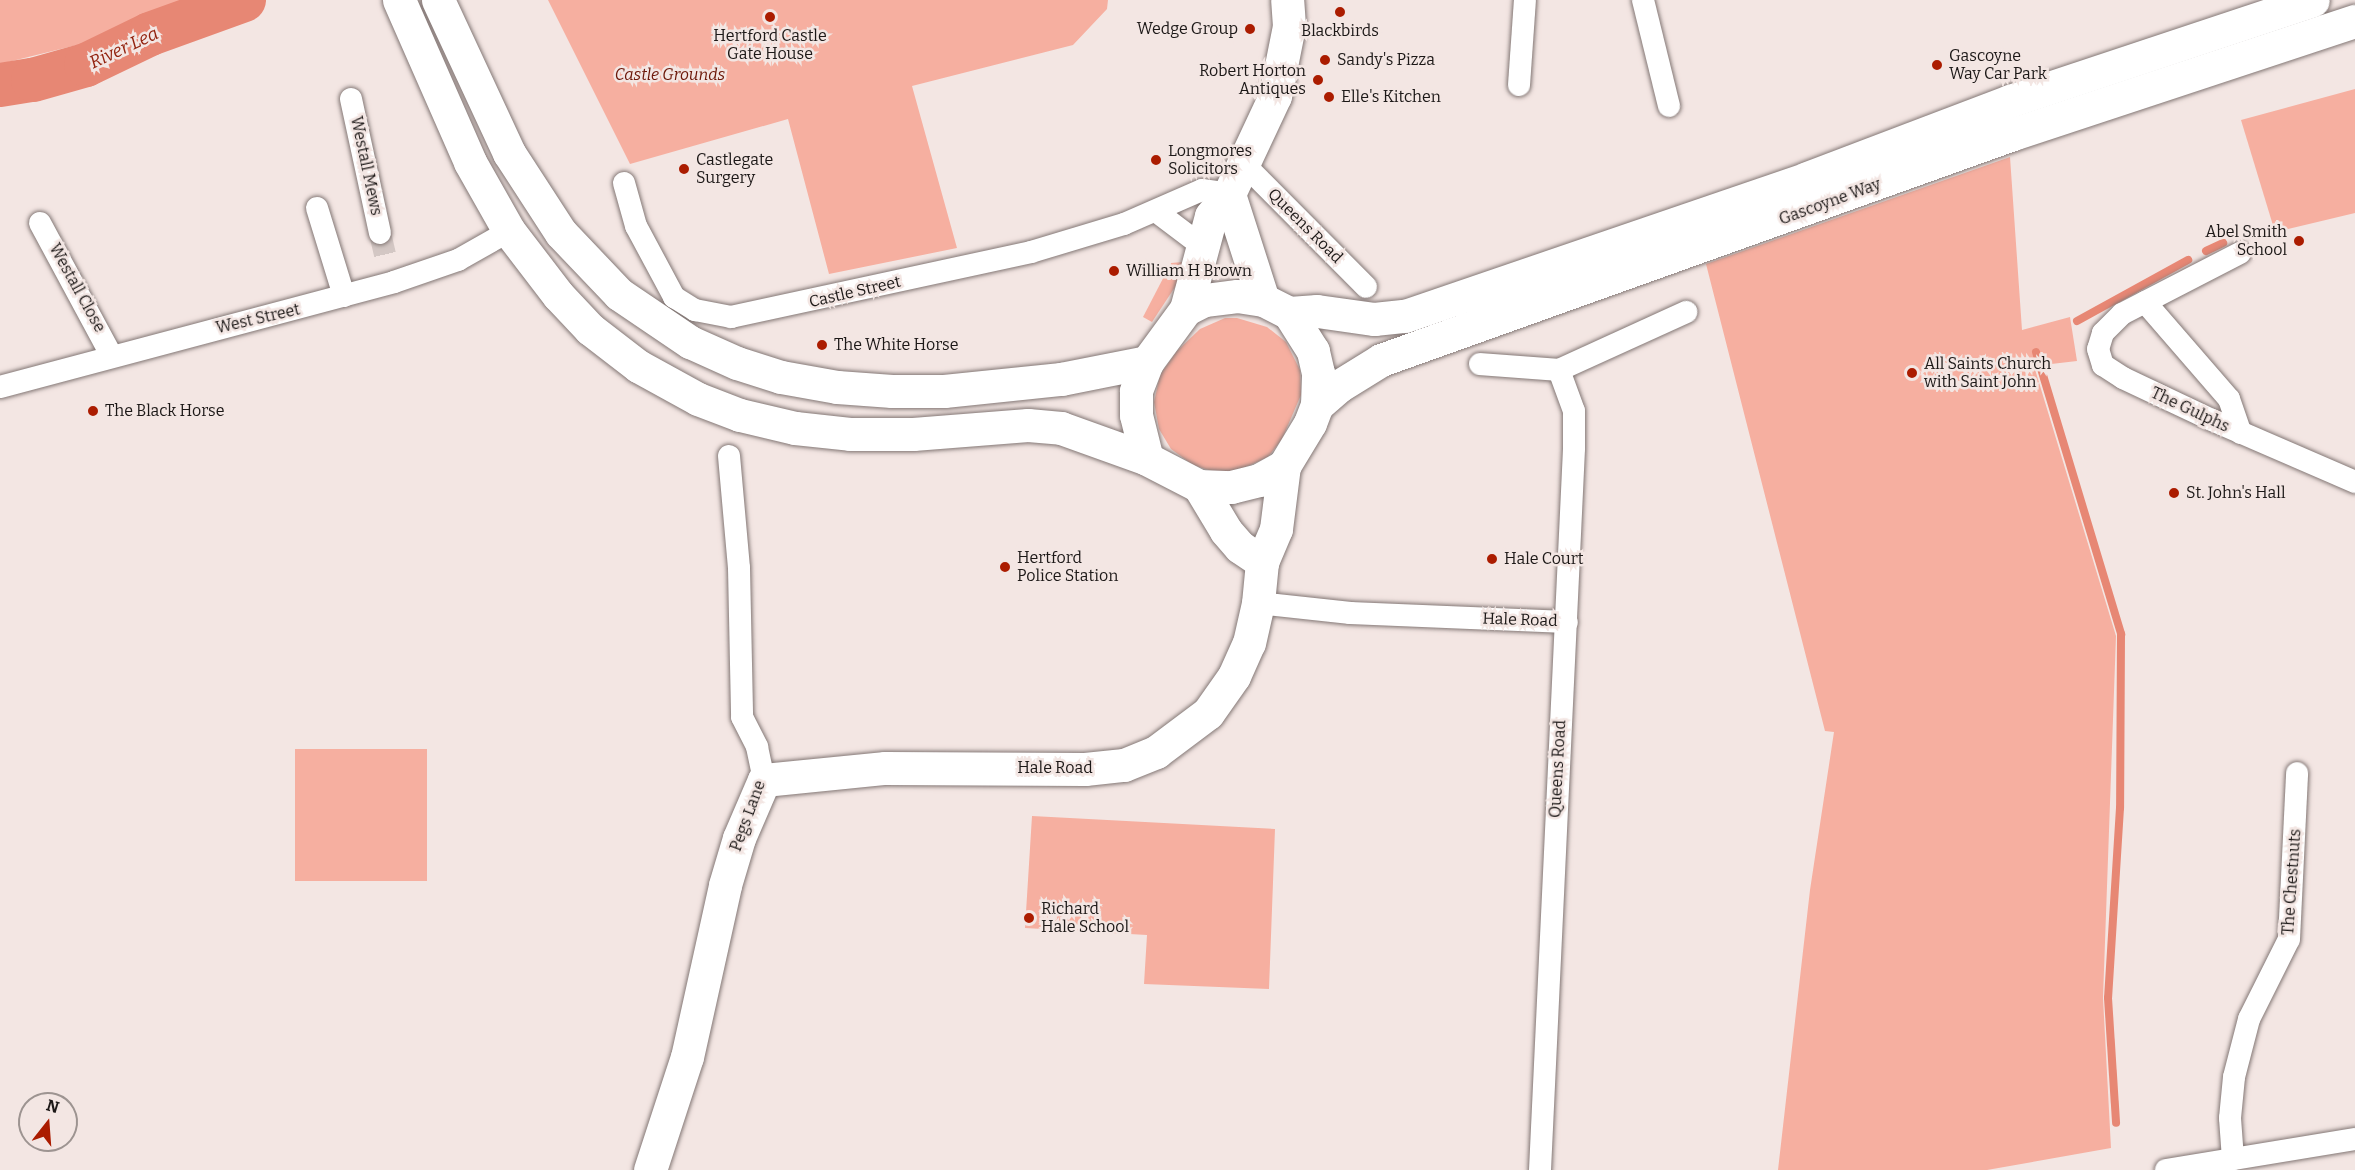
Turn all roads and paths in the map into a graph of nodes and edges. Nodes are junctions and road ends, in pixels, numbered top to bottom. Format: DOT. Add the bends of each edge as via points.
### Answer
graph roads {
  1 [pos="399,0"];
  2 [pos="438,0"];
  3 [pos="1287,0"];
  4 [pos="1525,0"];
  5 [pos="1643,0"];
  6 [pos="2313,0"];
  7 [pos="2355,21"];
  8 [pos="1519,85"];
  9 [pos="351,99"];
  10 [pos="1670,106"];
  11 [pos="1244,164"];
  12 [pos="624,183"];
  13 [pos="1229,194"];
  14 [pos="317,208"];
  15 [pos="1157,212"];
  16 [pos="40,223"];
  17 [pos="509,231"];
  18 [pos="380,233"];
  19 [pos="1202,246"];
  20 [pos="2240,254"];
  21 [pos="1366,287"];
  22 [pos="344,296"];
  23 [pos="2145,302"];
  24 [pos="1276,306"];
  25 [pos="1186,309"];
  26 [pos="1686,312"];
  27 [pos="111,356"];
  28 [pos="1147,362"];
  29 [pos="1480,364"];
  30 [pos="1559,370"];
  31 [pos="0,387"];
  32 [pos="1317,405"];
  33 [pos="2241,433"];
  34 [pos="729,456"];
  35 [pos="1147,459"];
  36 [pos="1284,466"];
  37 [pos="2355,482"];
  38 [pos="1199,486"];
  39 [pos="1262,562"];
  40 [pos="1258,603"];
  41 [pos="1567,622"];
  42 [pos="2297,773"];
  43 [pos="764,780"];
  44 [pos="2355,1139"];
  45 [pos="2234,1159"];
  46 [pos="650,1170"];
  47 [pos="1540,1170"];
  48 [pos="2166,1170"];
  1 -- 17 [label="main road" via="470,162"];
  2 -- 28 [label="main road" via="508,153 561,233 619,294 690,342 781,377 892,391 944,391 1061,380"];
  3 -- 11 [label="main road" via="1289,26 1280,77"];
  4 -- 8 [label="street"];
  5 -- 10 [label="street"];
  6 -- 24 [label="main road, Gascoyne Way" via="2010,101 1785,186 1405,316 1374,319"];
  7 -- 32 [label="main road, Gascoyne Way" via="2045,123 1381,360 1347,380"];
  9 -- 18 [label="street, Westall Mews"];
  11 -- 13 [label="main road"];
  11 -- 21 [label="street, Queens Road"];
  12 -- 15 [label="street, Castle Street" via="636,226 674,297 696,310 731,318 1031,252"];
  13 -- 15 [label="street, Castle Street" via="1202,190"];
  13 -- 19 [label="main road" via="1211,216"];
  13 -- 24 [label="main road"];
  14 -- 22 [label="street"];
  15 -- 19 [label="street"];
  16 -- 27 [label="street, Westall Close"];
  17 -- 22 [label="street, West Street" via="458,260 390,273"];
  17 -- 35 [label="main road" via="558,295 603,339 666,383 740,415 795,428 850,434 913,434 1028,425 1061,428"];
  19 -- 25 [label="main road"];
  20 -- 23 [label="street, The Gulphs"];
  22 -- 27 [label="street, West Street"];
  23 -- 33 [label="street, The Gulphs" via="2229,399"];
  23 -- 33 [label="street, The Gulphs" via="2122,314 2103,333 2098,349 2103,365"];
  24 -- 25 [label="main road" via="1237,296 1204,300"];
  24 -- 32 [label="main road" via="1312,351 1318,373"];
  25 -- 28 [label="main road"];
  26 -- 30 [label="street"];
  27 -- 31 [label="street, West Street"];
  28 -- 35 [label="main road" via="1136,392 1136,415"];
  29 -- 30 [label="street"];
  30 -- 41 [label="street, Queens Road" via="1574,411"];
  32 -- 36 [label="main road"];
  33 -- 37 [label="street"];
  34 -- 43 [label="street, Pegs Lane" via="739,568 742,717 757,747"];
  35 -- 38 [label="main road"];
  36 -- 38 [label="main road" via="1259,480 1231,487"];
  36 -- 39 [label="main road, Hale Road" via="1276,529"];
  38 -- 39 [label="main road" via="1226,531"];
  39 -- 40 [label="main road, Hale Road"];
  40 -- 41 [label="street, Hale Road" via="1350,613"];
  40 -- 43 [label="main road, Hale Road" via="1249,643 1234,676 1208,713 1183,735 1124,765 1085,769 885,768"];
  41 -- 47 [label="street, Queens Road"];
  42 -- 45 [label="street, The Chestnuts" via="2289,939 2277,970 2249,1019 2234,1077 2230,1118"];
  43 -- 46 [label="main road, Pegs Lane" via="728,875 687,1057"];
  44 -- 45 [label="street"];
  45 -- 48 [label="street"];
}
